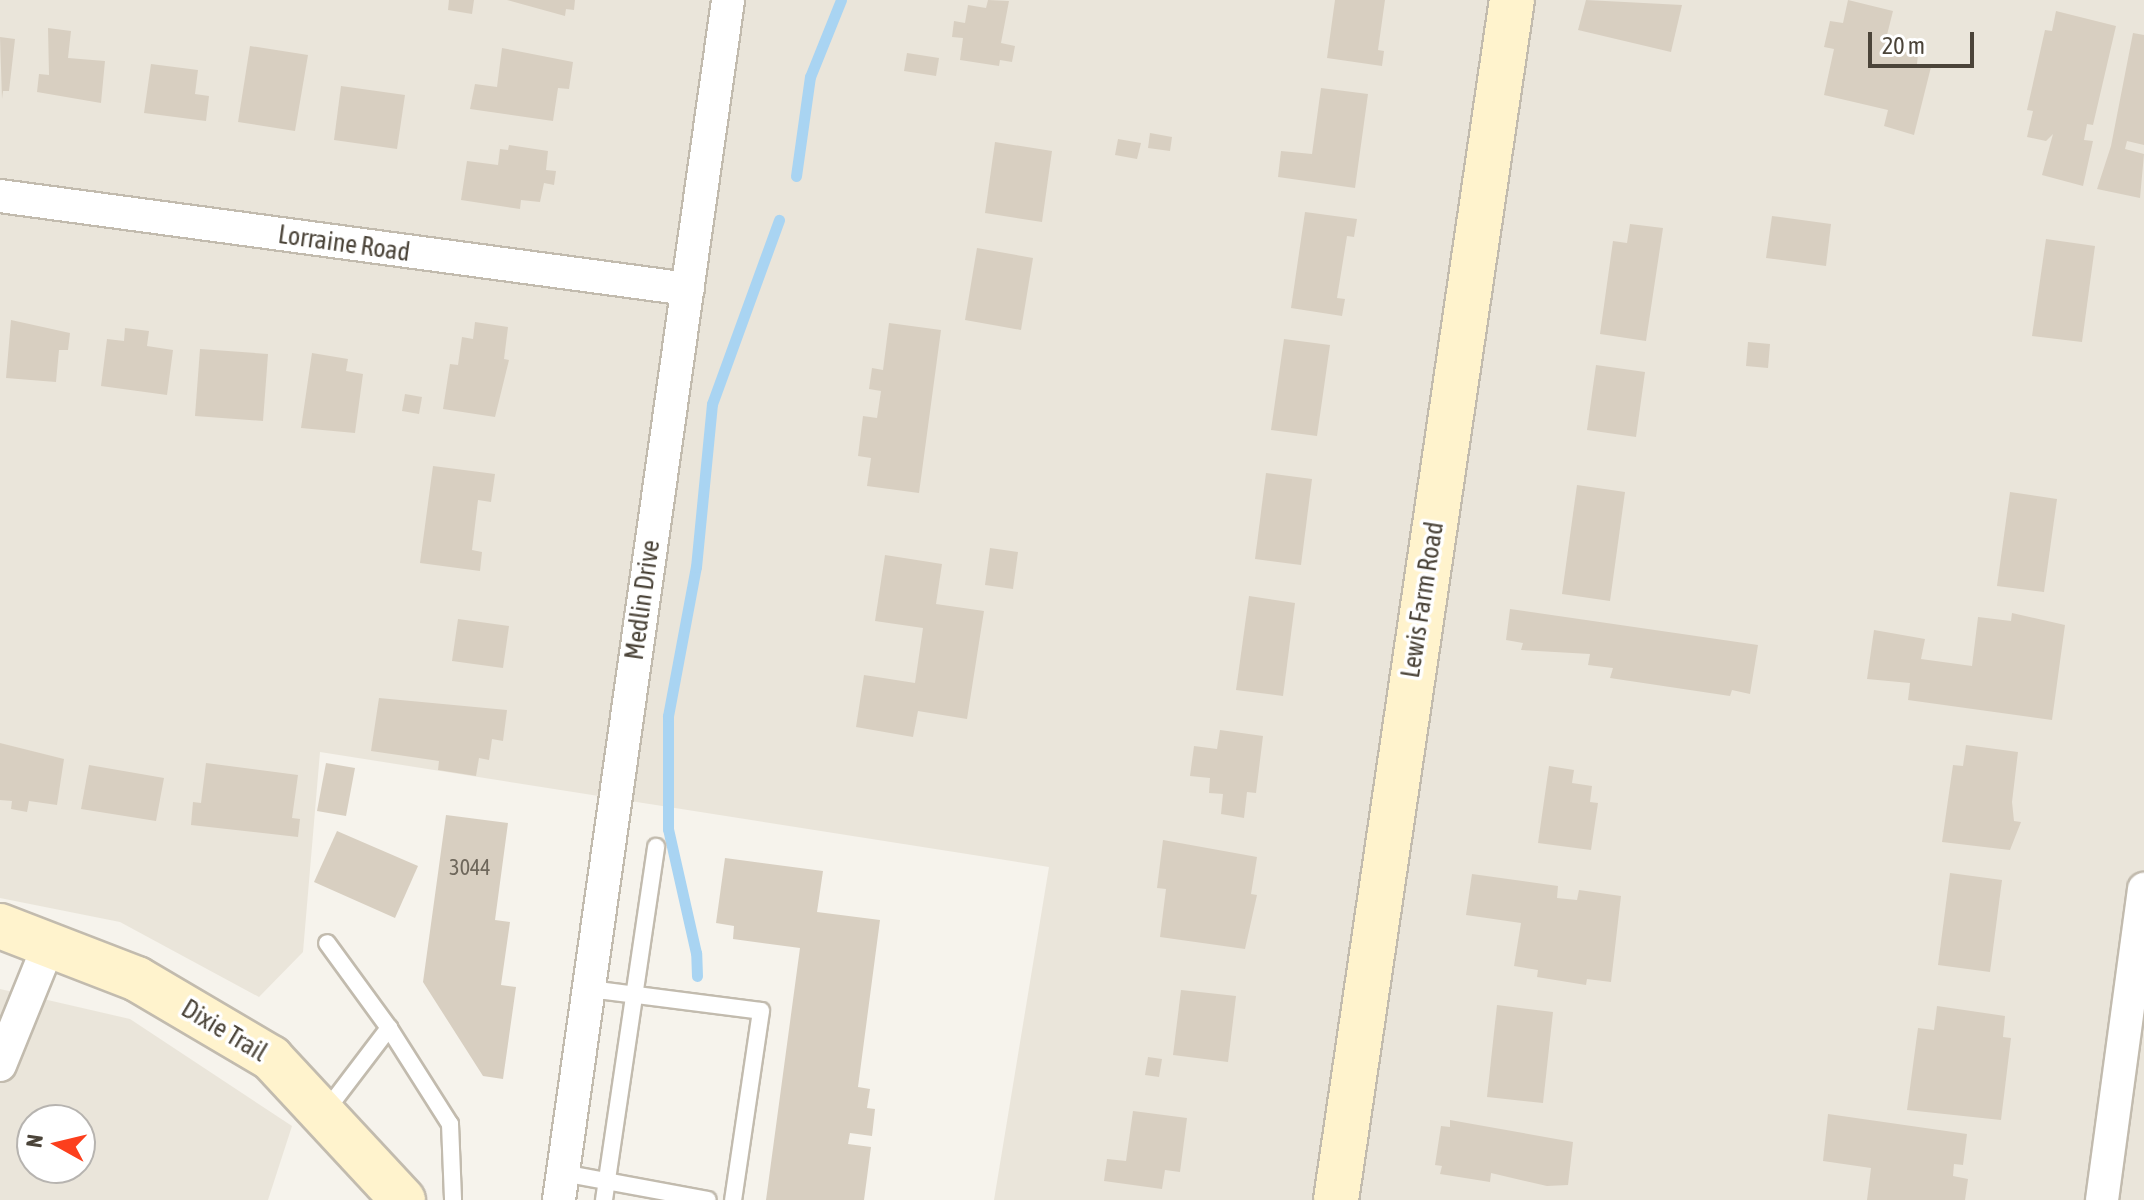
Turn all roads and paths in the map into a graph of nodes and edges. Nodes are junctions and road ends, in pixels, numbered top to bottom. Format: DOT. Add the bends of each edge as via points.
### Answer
graph roads {
  1 [pos="728,0"];
  2 [pos="1512,0"];
  3 [pos="0,196"];
  4 [pos="688,289"];
  5 [pos="656,847"];
  6 [pos="2144,889"];
  7 [pos="0,926"];
  8 [pos="50,942"];
  9 [pos="327,943"];
  10 [pos="590,989"];
  11 [pos="636,994"];
  12 [pos="389,1028"];
  13 [pos="0,1065"];
  14 [pos="324,1113"];
  15 [pos="607,1181"];
  16 [pos="561,1186"];
  17 [pos="403,1200"];
  18 [pos="453,1200"];
  19 [pos="604,1200"];
  20 [pos="708,1200"];
  21 [pos="733,1200"];
  22 [pos="1336,1200"];
  23 [pos="2102,1200"];
  1 -- 4 [label="street, Medlin Drive"];
  2 -- 22 [label="street, Lewis Farm Road"];
  3 -- 4 [label="street, Lorraine Road"];
  4 -- 10 [label="street, Medlin Drive"];
  5 -- 11 [label="lane"];
  6 -- 23 [label="street"];
  7 -- 8 [label="street, Dixie Trail"];
  8 -- 13 [label="street"];
  8 -- 14 [label="street, Dixie Trail" via="137,979 271,1058"];
  9 -- 12 [label="lane"];
  10 -- 11 [label="lane"];
  10 -- 16 [label="street, Medlin Drive"];
  11 -- 15 [label="lane"];
  11 -- 21 [label="lane" via="761,1011"];
  12 -- 14 [label="lane"];
  12 -- 18 [label="lane" via="450,1124"];
  14 -- 17 [label="street, Dixie Trail"];
  15 -- 16 [label="lane"];
  15 -- 19 [label="lane"];
  15 -- 20 [label="lane"];
}
